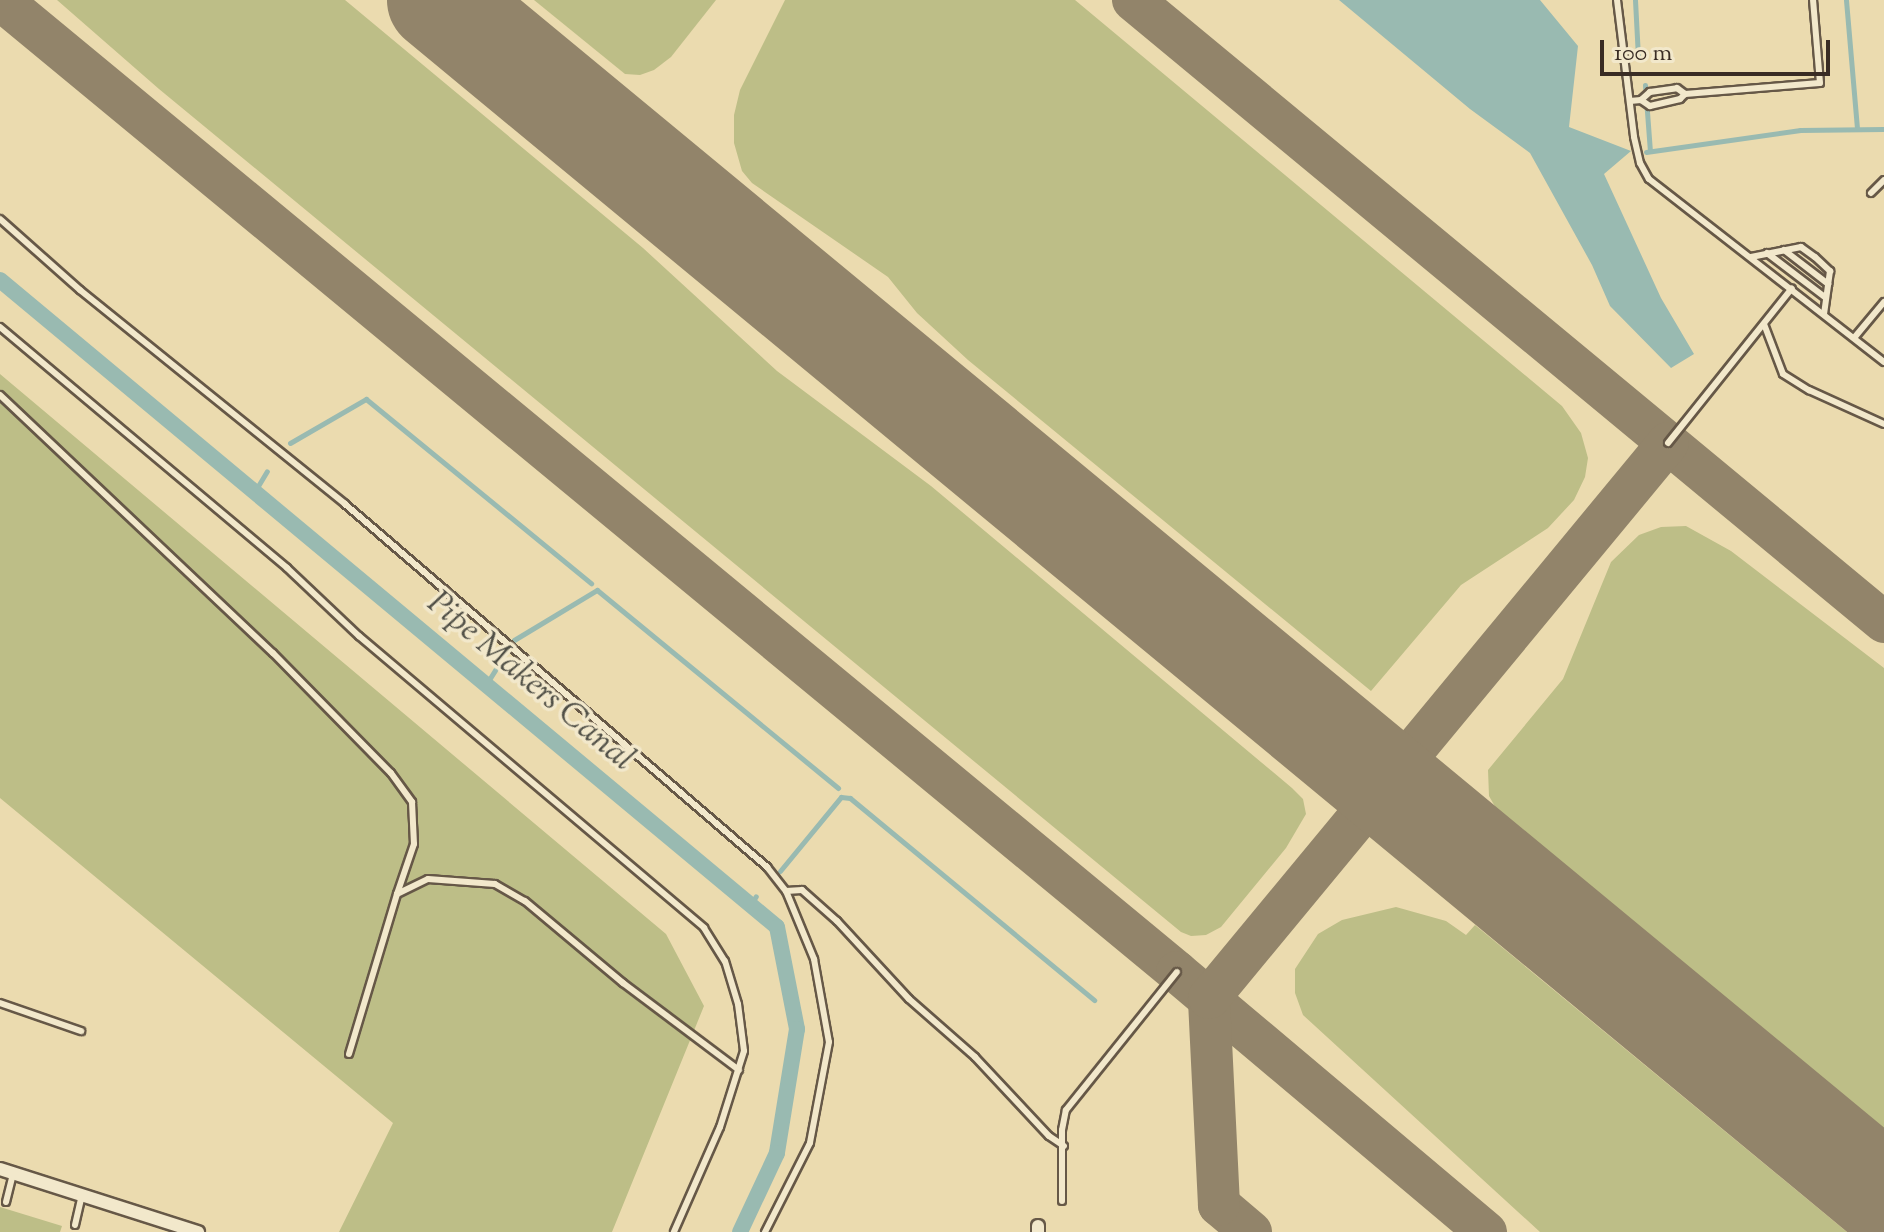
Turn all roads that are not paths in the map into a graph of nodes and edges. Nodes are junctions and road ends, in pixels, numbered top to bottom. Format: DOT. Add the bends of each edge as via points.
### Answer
graph roads {
  1 [pos="1617,0"];
  2 [pos="1813,0"];
  3 [pos="1685,94"];
  4 [pos="1641,100"];
  5 [pos="1630,101"];
  6 [pos="1884,180"];
  7 [pos="1871,193"];
  8 [pos="0,219"];
  9 [pos="1784,250"];
  10 [pos="1767,253"];
  11 [pos="1751,257"];
  12 [pos="1828,284"];
  13 [pos="1792,288"];
  14 [pos="1826,298"];
  15 [pos="1884,302"];
  16 [pos="1824,314"];
  17 [pos="1764,324"];
  18 [pos="0,327"];
  19 [pos="1854,338"];
  20 [pos="1884,362"];
  21 [pos="0,395"];
  22 [pos="1884,424"];
  23 [pos="1668,443"];
  24 [pos="786,891"];
  25 [pos="397,894"];
  26 [pos="1177,972"];
  27 [pos="0,1003"];
  28 [pos="81,1031"];
  29 [pos="349,1054"];
  30 [pos="739,1070"];
  31 [pos="1064,1146"];
  32 [pos="6,1171"];
  33 [pos="82,1195"];
  34 [pos="1062,1201"];
  35 [pos="6,1202"];
  36 [pos="75,1225"];
  37 [pos="198,1232"];
  38 [pos="674,1232"];
  39 [pos="765,1232"];
  1 -- 5 [label="lane"];
  2 -- 3 [label="lane" via="1820,83"];
  3 -- 4 [label="lane" via="1650,106"];
  3 -- 4 [label="lane" via="1677,88 1650,92"];
  4 -- 5 [label="lane"];
  5 -- 11 [label="lane" via="1640,163 1649,179"];
  6 -- 7 [label="lane"];
  8 -- 24 [label="lane" via="345,504 767,867"];
  9 -- 10 [label="lane"];
  9 -- 12 [label="lane"];
  9 -- 12 [label="lane" via="1801,247 1815,257 1830,271"];
  10 -- 11 [label="lane"];
  10 -- 14 [label="lane"];
  11 -- 13 [label="lane"];
  12 -- 14 [label="lane"];
  13 -- 16 [label="lane"];
  13 -- 17 [label="lane"];
  14 -- 16 [label="lane"];
  15 -- 19 [label="lane"];
  16 -- 19 [label="lane"];
  17 -- 22 [label="lane" via="1783,374"];
  17 -- 23 [label="lane"];
  18 -- 30 [label="lane" via="704,928 725,961 738,1004 744,1051"];
  19 -- 20 [label="lane"];
  21 -- 25 [label="lane" via="273,653 391,773 412,802 414,844"];
  24 -- 31 [label="lane" via="802,890 837,921 909,999"];
  24 -- 39 [label="lane" via="814,959 829,1042 810,1143"];
  25 -- 29 [label="lane"];
  25 -- 30 [label="lane" via="428,879 495,884 525,901"];
  26 -- 31 [label="lane" via="1075,1095 1066,1110"];
  27 -- 28 [label="lane"];
  30 -- 38 [label="lane"];
  31 -- 34 [label="lane"];
  32 -- 33 [label="street"];
  32 -- 35 [label="lane"];
  33 -- 36 [label="lane"];
  33 -- 37 [label="street"];
}
